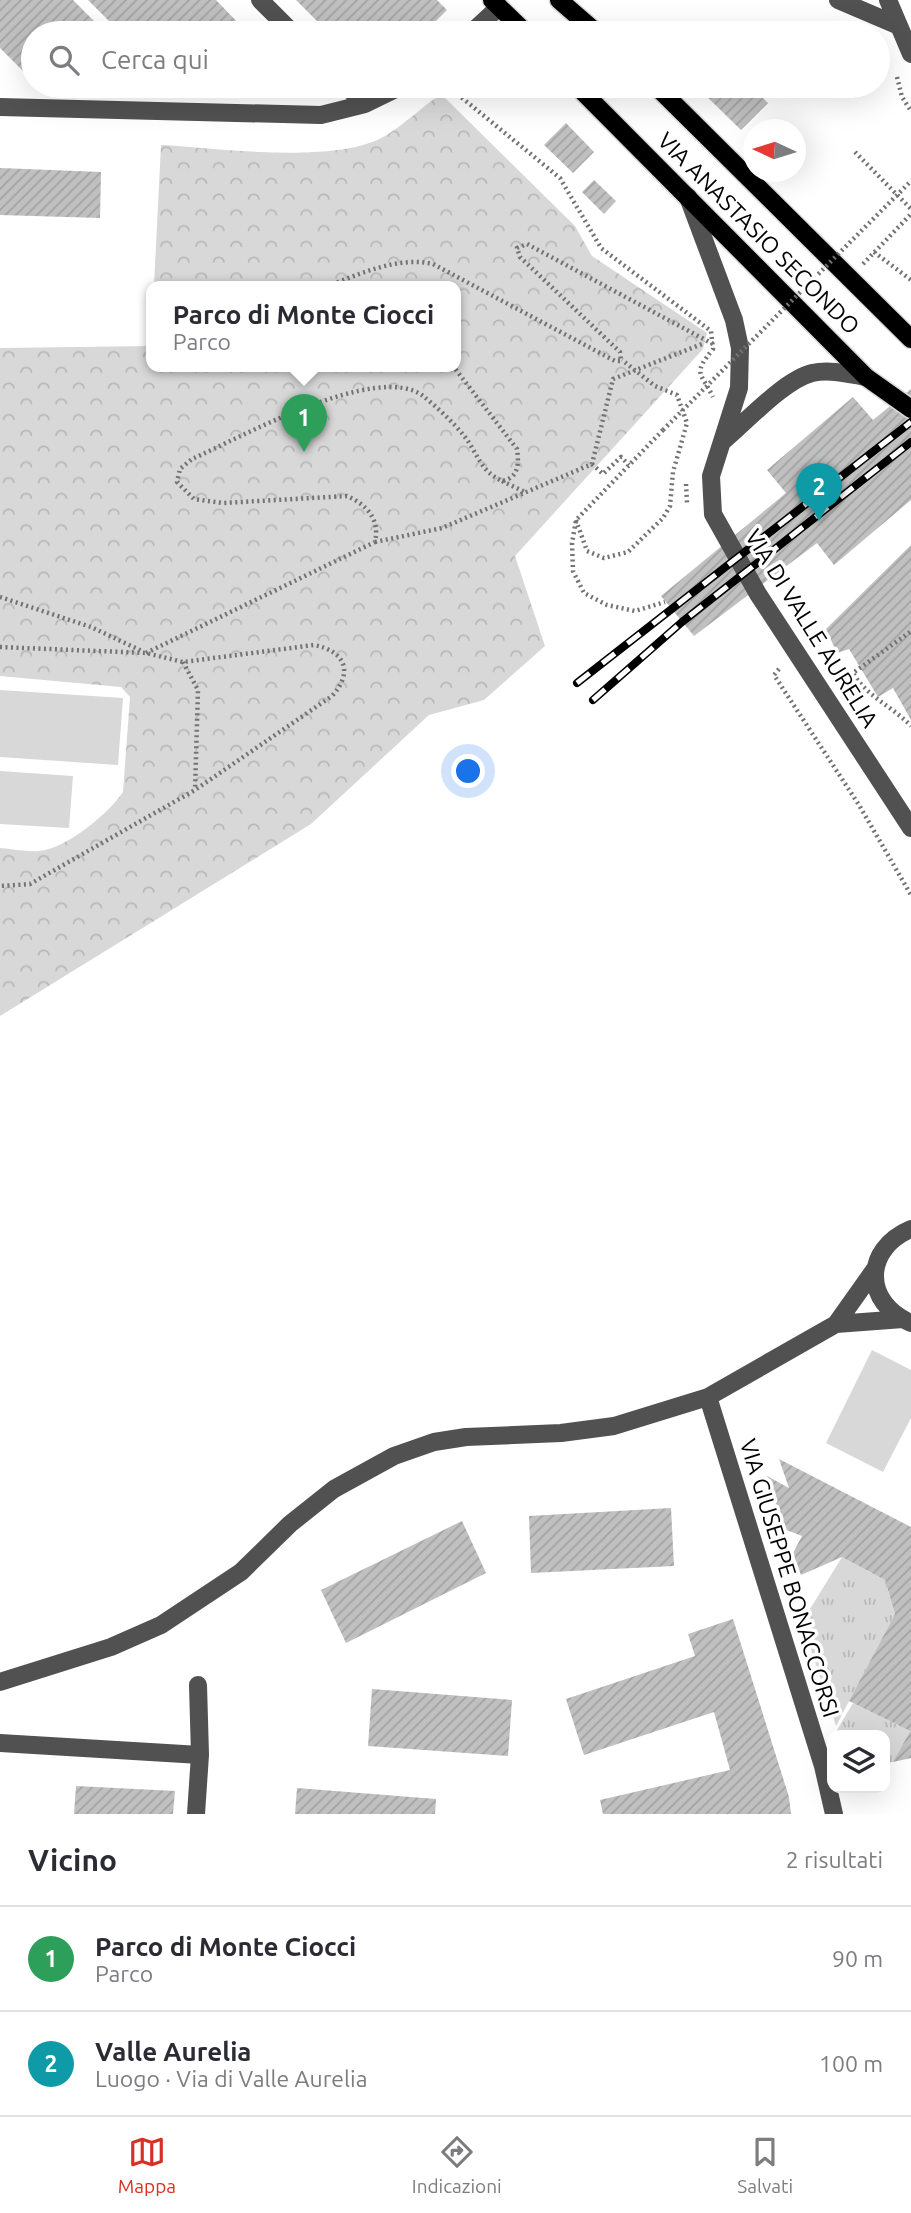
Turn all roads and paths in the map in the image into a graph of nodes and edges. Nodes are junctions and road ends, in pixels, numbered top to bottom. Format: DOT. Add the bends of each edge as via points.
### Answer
graph roads {
  1 [pos="260,0"];
  2 [pos="559,0"];
  3 [pos="838,0"];
  4 [pos="888,0"];
  5 [pos="495,3"];
  6 [pos="281,21"];
  7 [pos="481,21"];
  8 [pos="514,21"];
  9 [pos="583,21"];
  10 [pos="887,21"];
  11 [pos="890,22"];
  12 [pos="899,26"];
  13 [pos="911,54"];
  14 [pos="897,76"];
  15 [pos="359,98"];
  16 [pos="377,98"];
  17 [pos="462,98"];
  18 [pos="590,98"];
  19 [pos="668,98"];
  20 [pos="365,104"];
  21 [pos="0,107"];
  22 [pos="911,111"];
  23 [pos="855,152"];
  24 [pos="911,181"];
  25 [pos="688,197"];
  26 [pos="911,212"];
  27 [pos="874,252"];
  28 [pos="868,258"];
  29 [pos="911,280"];
  30 [pos="341,281"];
  31 [pos="851,305"];
  32 [pos="827,309"];
  33 [pos="911,339"];
  34 [pos="704,341"];
  35 [pos="713,344"];
  36 [pos="622,360"];
  37 [pos="458,372"];
  38 [pos="636,372"];
  39 [pos="866,377"];
  40 [pos="714,406"];
  41 [pos="911,409"];
  42 [pos="722,442"];
  43 [pos="592,464"];
  44 [pos="630,465"];
  45 [pos="502,481"];
  46 [pos="526,492"];
  47 [pos="576,520"];
  48 [pos="375,542"];
  49 [pos="0,597"];
  50 [pos="665,602"];
  51 [pos="911,632"];
  52 [pos="0,647"];
  53 [pos="146,653"];
  54 [pos="183,662"];
  55 [pos="911,726"];
  56 [pos="195,790"];
  57 [pos="911,828"];
  58 [pos="0,886"];
  59 [pos="911,1219"];
  60 [pos="905,1231"];
  61 [pos="875,1269"];
  62 [pos="907,1321"];
  63 [pos="836,1324"];
  64 [pos="708,1397"];
  65 [pos="0,1682"];
  66 [pos="198,1685"];
  67 [pos="0,1743"];
  68 [pos="200,1755"];
  69 [pos="196,1814"];
  70 [pos="834,1814"];
  1 -- 6 [label="street"];
  2 -- 9 [label="main road"];
  3 -- 10 [label="street"];
  4 -- 12 [label="street"];
  5 -- 7 [label="street"];
  5 -- 8 [label="main road"];
  11 -- 12 [label="street"];
  12 -- 13 [label="street"];
  14 -- 22 [label="path"];
  15 -- 20 [label="street"];
  16 -- 20 [label="street"];
  17 -- 35 [label="path" via="560,178 601,248 710,331"];
  18 -- 25 [label="main road, VIA ANASTASIO SECONDO"];
  19 -- 33 [label="main road, VIA ANASTASIO SECONDO"];
  20 -- 21 [label="street" via="334,113 295,116"];
  23 -- 26 [label="path"];
  24 -- 44 [label="path, bridge"];
  25 -- 39 [label="main road, VIA ANASTASIO SECONDO"];
  25 -- 42 [label="street, VIA DI VALLE AURELIA" via="740,348 739,388"];
  26 -- 27 [label="path"];
  27 -- 28 [label="path"];
  27 -- 29 [label="path"];
  30 -- 36 [label="path" via="393,263 433,264 615,361"];
  31 -- 32 [label="path" via="844,311 835,302"];
  34 -- 35 [label="path"];
  34 -- 36 [label="path" via="527,244 520,246 520,257 621,352"];
  34 -- 38 [label="path"];
  35 -- 40 [label="path" via="699,376 713,395"];
  36 -- 38 [label="path"];
  37 -- 45 [label="path" via="517,449 515,474"];
  38 -- 43 [label="path" via="613,379"];
  38 -- 47 [label="path" via="677,395 684,406 687,423 673,472 670,506 663,519 628,552 604,558 587,551"];
  39 -- 41 [label="main road, VIA ANASTASIO SECONDO"];
  39 -- 42 [label="street" via="824,372 805,376"];
  42 -- 57 [label="street, VIA DI VALLE AURELIA" via="710,487 716,522"];
  43 -- 44 [label="path" via="603,474 621,457"];
  43 -- 46 [label="path"];
  44 -- 47 [label="path"];
  45 -- 46 [label="path"];
  45 -- 48 [label="path" via="486,471 466,438 421,395 393,386 343,392 192,459 180,469 177,482 194,499 223,503 348,496 362,502 373,517"];
  46 -- 48 [label="path" via="442,528"];
  47 -- 50 [label="path" via="573,571 584,593 607,605 635,611"];
  48 -- 53 [label="path"];
  49 -- 53 [label="path" via="91,627"];
  51 -- 55 [label="path" via="853,673 860,686 895,708"];
  52 -- 53 [label="path"];
  53 -- 54 [label="path"];
  54 -- 56 [label="path" via="198,690"];
  54 -- 56 [label="path" via="314,645 331,648 345,672 343,684 332,696"];
  56 -- 58 [label="path" via="30,884"];
  59 -- 60 [label="street"];
  60 -- 61 [label="street" via="879,1255"];
  61 -- 62 [label="street" via="880,1297"];
  61 -- 63 [label="street"];
  62 -- 63 [label="street"];
  63 -- 64 [label="street"];
  64 -- 65 [label="street" via="614,1426 466,1437 394,1455 326,1495 241,1572 161,1625 111,1647"];
  64 -- 70 [label="street, VIA GIUSEPPE BONACCORSI"];
  66 -- 68 [label="street"];
  67 -- 68 [label="street"];
  68 -- 69 [label="street"];
}
